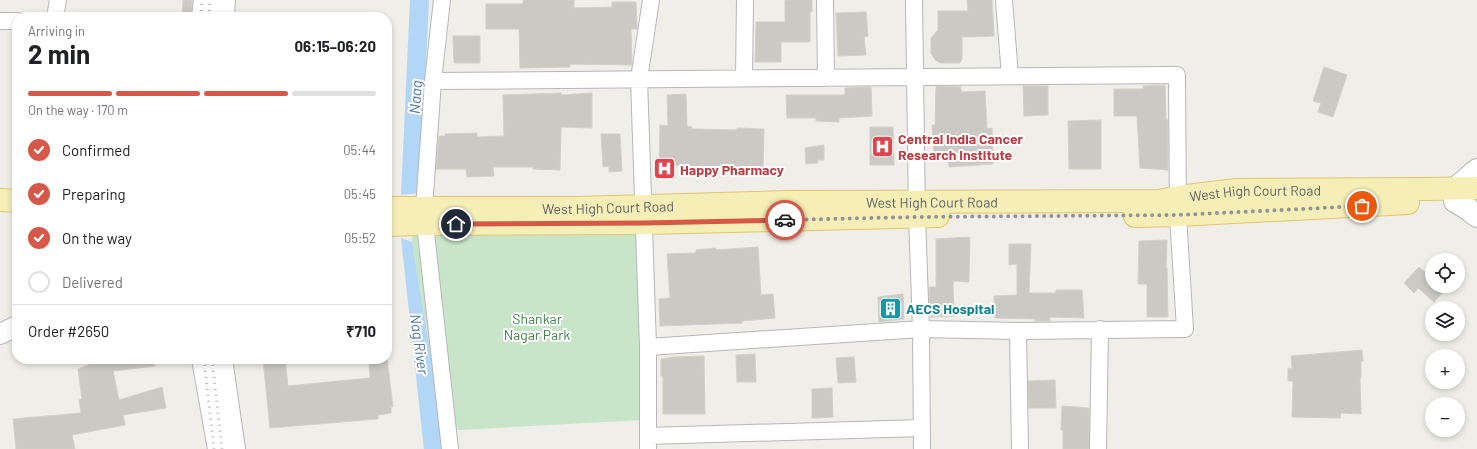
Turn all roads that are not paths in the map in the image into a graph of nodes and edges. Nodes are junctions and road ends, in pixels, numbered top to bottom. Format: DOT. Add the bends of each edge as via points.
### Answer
graph roads {
  1 [pos="58,0"];
  2 [pos="205,0"];
  3 [pos="224,0"];
  4 [pos="442,0"];
  5 [pos="651,0"];
  6 [pos="745,0"];
  7 [pos="825,0"];
  8 [pos="914,0"];
  9 [pos="1004,0"];
  10 [pos="56,12"];
  11 [pos="204,12"];
  12 [pos="223,12"];
  13 [pos="0,21"];
  14 [pos="12,21"];
  15 [pos="1010,76"];
  16 [pos="915,77"];
  17 [pos="744,78"];
  18 [pos="826,78"];
  19 [pos="639,79"];
  20 [pos="433,81"];
  21 [pos="1477,170"];
  22 [pos="1463,192"];
  23 [pos="1477,199"];
  24 [pos="0,200"];
  25 [pos="12,201"];
  26 [pos="1178,206"];
  27 [pos="392,209"];
  28 [pos="917,209"];
  29 [pos="0,213"];
  30 [pos="12,213"];
  31 [pos="643,214"];
  32 [pos="424,216"];
  33 [pos="1477,216"];
  34 [pos="392,224"];
  35 [pos="12,328"];
  36 [pos="921,329"];
  37 [pos="1100,329"];
  38 [pos="1018,331"];
  39 [pos="0,334"];
  40 [pos="648,347"];
  41 [pos="204,364"];
  42 [pos="222,364"];
  43 [pos="922,428"];
  44 [pos="648,442"];
  45 [pos="219,449"];
  46 [pos="234,449"];
  47 [pos="450,449"];
  48 [pos="922,449"];
  49 [pos="1020,449"];
  50 [pos="1098,449"];
  1 -- 10 [label="street"];
  2 -- 11 [label="main road"];
  3 -- 12 [label="main road"];
  4 -- 20 [label="street"];
  5 -- 19 [label="street"];
  6 -- 17 [label="street"];
  7 -- 18 [label="street"];
  8 -- 16 [label="street"];
  9 -- 15 [label="street"];
  13 -- 14 [label="street"];
  15 -- 16 [label="street"];
  15 -- 26 [label="street" via="1177,75"];
  16 -- 18 [label="street"];
  16 -- 28 [label="street"];
  17 -- 18 [label="street"];
  17 -- 19 [label="street"];
  19 -- 20 [label="street"];
  19 -- 31 [label="street"];
  20 -- 32 [label="street"];
  21 -- 22 [label="main road"];
  22 -- 23 [label="main road, West High Court Road"];
  22 -- 26 [label="main road, West High Court Road"];
  22 -- 33 [label="main road" via="1468,209"];
  24 -- 25 [label="main road"];
  26 -- 28 [label="main road, West High Court Road"];
  26 -- 37 [label="street" via="1185,329"];
  27 -- 32 [label="main road, West High Court Road"];
  28 -- 31 [label="main road, West High Court Road"];
  28 -- 36 [label="street"];
  29 -- 30 [label="main road"];
  31 -- 32 [label="main road, West High Court Road"];
  31 -- 40 [label="street"];
  32 -- 34 [label="main road, West High Court Road"];
  32 -- 47 [label="street"];
  35 -- 39 [label="street"];
  36 -- 38 [label="street"];
  36 -- 40 [label="street"];
  36 -- 43 [label="street"];
  37 -- 38 [label="street"];
  37 -- 50 [label="street"];
  38 -- 49 [label="street"];
  40 -- 44 [label="street"];
  41 -- 45 [label="main road"];
  42 -- 46 [label="main road"];
  43 -- 44 [label="street"];
  43 -- 48 [label="street"];
}
